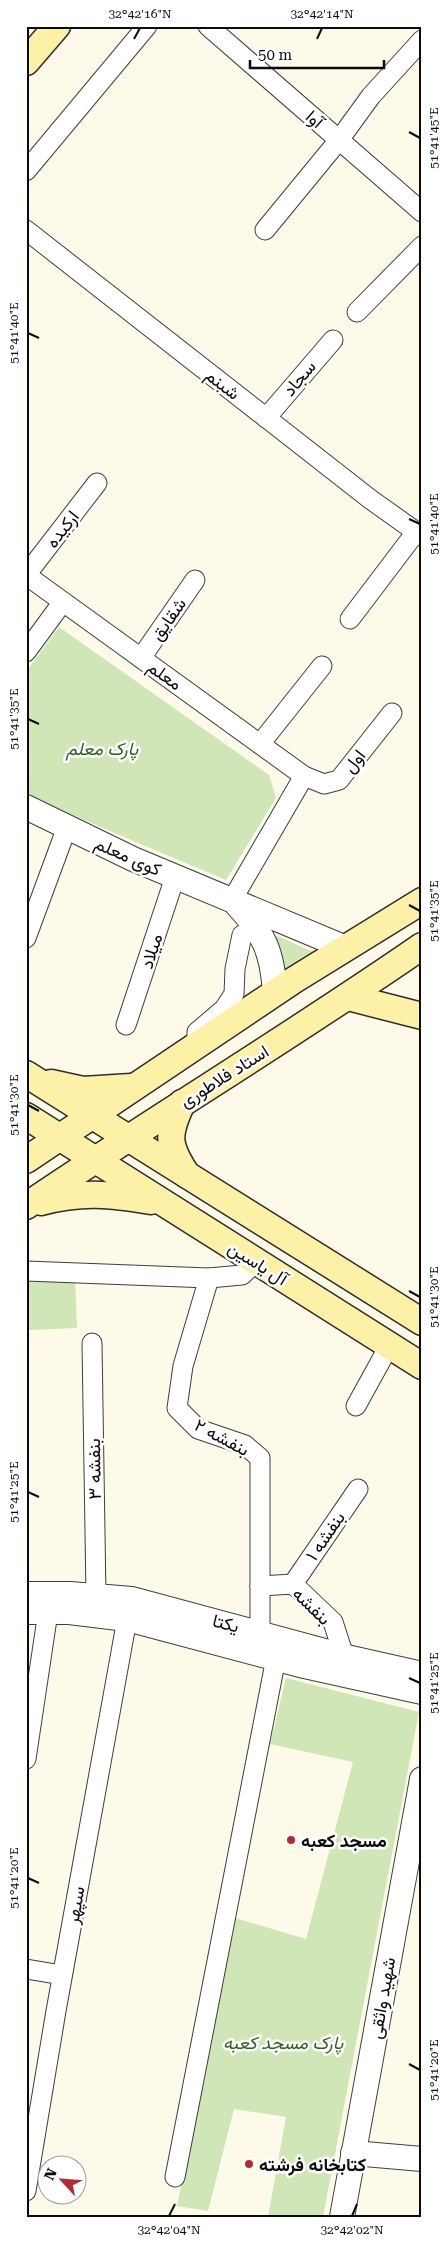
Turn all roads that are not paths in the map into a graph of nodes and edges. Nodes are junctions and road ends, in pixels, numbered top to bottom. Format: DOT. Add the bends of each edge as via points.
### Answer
graph roads {
  1 [pos="58,26"];
  2 [pos="148,26"];
  3 [pos="208,26"];
  4 [pos="422,40"];
  5 [pos="26,62"];
  6 [pos="339,140"];
  7 [pos="26,171"];
  8 [pos="422,212"];
  9 [pos="26,230"];
  10 [pos="265,230"];
  11 [pos="422,246"];
  12 [pos="357,312"];
  13 [pos="333,340"];
  14 [pos="266,418"];
  15 [pos="97,483"];
  16 [pos="419,534"];
  17 [pos="26,575"];
  18 [pos="195,580"];
  19 [pos="62,603"];
  20 [pos="350,619"];
  21 [pos="26,652"];
  22 [pos="141,658"];
  23 [pos="322,666"];
  24 [pos="392,713"];
  25 [pos="260,744"];
  26 [pos="304,776"];
  27 [pos="26,807"];
  28 [pos="67,827"];
  29 [pos="175,876"];
  30 [pos="232,900"];
  31 [pos="422,901"];
  32 [pos="242,935"];
  33 [pos="26,938"];
  34 [pos="422,946"];
  35 [pos="346,948"];
  36 [pos="275,992"];
  37 [pos="348,997"];
  38 [pos="422,1016"];
  39 [pos="126,1024"];
  40 [pos="197,1045"];
  41 [pos="30,1076"];
  42 [pos="134,1087"];
  43 [pos="182,1103"];
  44 [pos="92,1115"];
  45 [pos="26,1116"];
  46 [pos="60,1137"];
  47 [pos="128,1138"];
  48 [pos="26,1160"];
  49 [pos="95,1160"];
  50 [pos="189,1177"];
  51 [pos="163,1203"];
  52 [pos="26,1206"];
  53 [pos="240,1210"];
  54 [pos="219,1238"];
  55 [pos="256,1262"];
  56 [pos="26,1271"];
  57 [pos="209,1278"];
  58 [pos="422,1322"];
  59 [pos="92,1343"];
  60 [pos="389,1346"];
  61 [pos="422,1366"];
  62 [pos="356,1406"];
  63 [pos="358,1489"];
  64 [pos="293,1584"];
  65 [pos="260,1586"];
  66 [pos="26,1594"];
  67 [pos="96,1596"];
  68 [pos="37,1612"];
  69 [pos="127,1619"];
  70 [pos="260,1632"];
  71 [pos="276,1658"];
  72 [pos="347,1663"];
  73 [pos="422,1674"];
  74 [pos="422,1692"];
  75 [pos="26,1759"];
  76 [pos="422,1779"];
  77 [pos="26,1969"];
  78 [pos="62,1974"];
  79 [pos="34,2094"];
  80 [pos="353,2153"];
  81 [pos="29,2157"];
  82 [pos="422,2159"];
  83 [pos="175,2178"];
  84 [pos="26,2191"];
  85 [pos="342,2217"];
  1 -- 5 [label="main road"];
  2 -- 7 [label="street"];
  3 -- 6 [label="street, آوا"];
  4 -- 6 [label="street" via="371,96"];
  6 -- 8 [label="street, آوا"];
  6 -- 10 [label="street"];
  9 -- 14 [label="street, شبنم"];
  11 -- 12 [label="street"];
  13 -- 14 [label="street, سجاد"];
  14 -- 16 [label="street, شبنم"];
  15 -- 17 [label="street, ارکیده"];
  16 -- 20 [label="street"];
  17 -- 19 [label="street, معلم"];
  18 -- 22 [label="street, شقایق"];
  19 -- 21 [label="street"];
  19 -- 22 [label="street, معلم"];
  22 -- 25 [label="street, معلم"];
  23 -- 25 [label="street"];
  24 -- 26 [label="street, اول" via="339,780 324,784"];
  25 -- 26 [label="street, معلم"];
  26 -- 30 [label="street"];
  27 -- 28 [label="street, کوی معلم"];
  28 -- 29 [label="street, کوی معلم"];
  28 -- 33 [label="street"];
  29 -- 30 [label="street, کوی معلم"];
  29 -- 39 [label="street, میلاد"];
  30 -- 35 [label="street, کوی معلم"];
  30 -- 36 [label="street, کوی معلم" via="266,941"];
  31 -- 35 [label="main road"];
  32 -- 40 [label="street" via="234,994 224,1009 196,1032"];
  34 -- 37 [label="main road, استاد فلاطوری"];
  35 -- 36 [label="main road"];
  36 -- 40 [label="main road"];
  37 -- 38 [label="main road"];
  37 -- 43 [label="main road, استاد فلاطوری"];
  40 -- 42 [label="main road"];
  41 -- 42 [label="main road" via="83,1090"];
  41 -- 44 [label="main road, آل یاسین"];
  42 -- 44 [label="main road"];
  43 -- 47 [label="main road, استاد فلاطوری"];
  43 -- 50 [label="main road" via="171,1127 170,1142"];
  44 -- 46 [label="main road"];
  44 -- 47 [label="main road, آل یاسین"];
  45 -- 46 [label="main road, آل یاسین"];
  46 -- 48 [label="main road"];
  46 -- 49 [label="main road, آل یاسین"];
  47 -- 49 [label="main road, استاد فلاطوری"];
  47 -- 50 [label="main road, آل یاسین"];
  49 -- 51 [label="main road, آل یاسین"];
  49 -- 52 [label="main road, استاد فلاطوری"];
  50 -- 53 [label="main road, آل یاسین"];
  51 -- 52 [label="main road" via="95,1193 62,1196"];
  51 -- 54 [label="main road, آل یاسین"];
  53 -- 54 [label="main road" via="232,1206 215,1212 213,1231"];
  53 -- 58 [label="main road, آل یاسین"];
  54 -- 55 [label="main road, آل یاسین"];
  55 -- 57 [label="street" via="242,1275"];
  55 -- 60 [label="main road, آل یاسین"];
  56 -- 57 [label="street"];
  57 -- 65 [label="street, بنفشه ۲" via="183,1366 177,1408 198,1428 245,1445 260,1458"];
  59 -- 67 [label="street, بنفشه ۳"];
  60 -- 61 [label="main road, آل یاسین"];
  60 -- 62 [label="street"];
  63 -- 64 [label="street, بنفشه ۱"];
  64 -- 65 [label="street, بنفشه"];
  64 -- 72 [label="street, بنفشه" via="333,1622"];
  65 -- 70 [label="street, بنفشه ۲"];
  66 -- 67 [label="street, یکتا"];
  67 -- 70 [label="street, یکتا" via="132,1599"];
  68 -- 69 [label="street, یکتا"];
  68 -- 75 [label="street"];
  69 -- 71 [label="street, یکتا"];
  69 -- 78 [label="street, سپهر"];
  70 -- 72 [label="street, یکتا"];
  71 -- 72 [label="street, یکتا"];
  71 -- 83 [label="street"];
  72 -- 73 [label="street, یکتا"];
  72 -- 74 [label="street, یکتا"];
  76 -- 80 [label="street, شهید واثقی"];
  77 -- 78 [label="street"];
  78 -- 79 [label="street, سپهر"];
  79 -- 81 [label="street, سپهر"];
  80 -- 82 [label="street"];
  80 -- 85 [label="street, شهید واثقی"];
  81 -- 84 [label="street, سپهر"];
}
